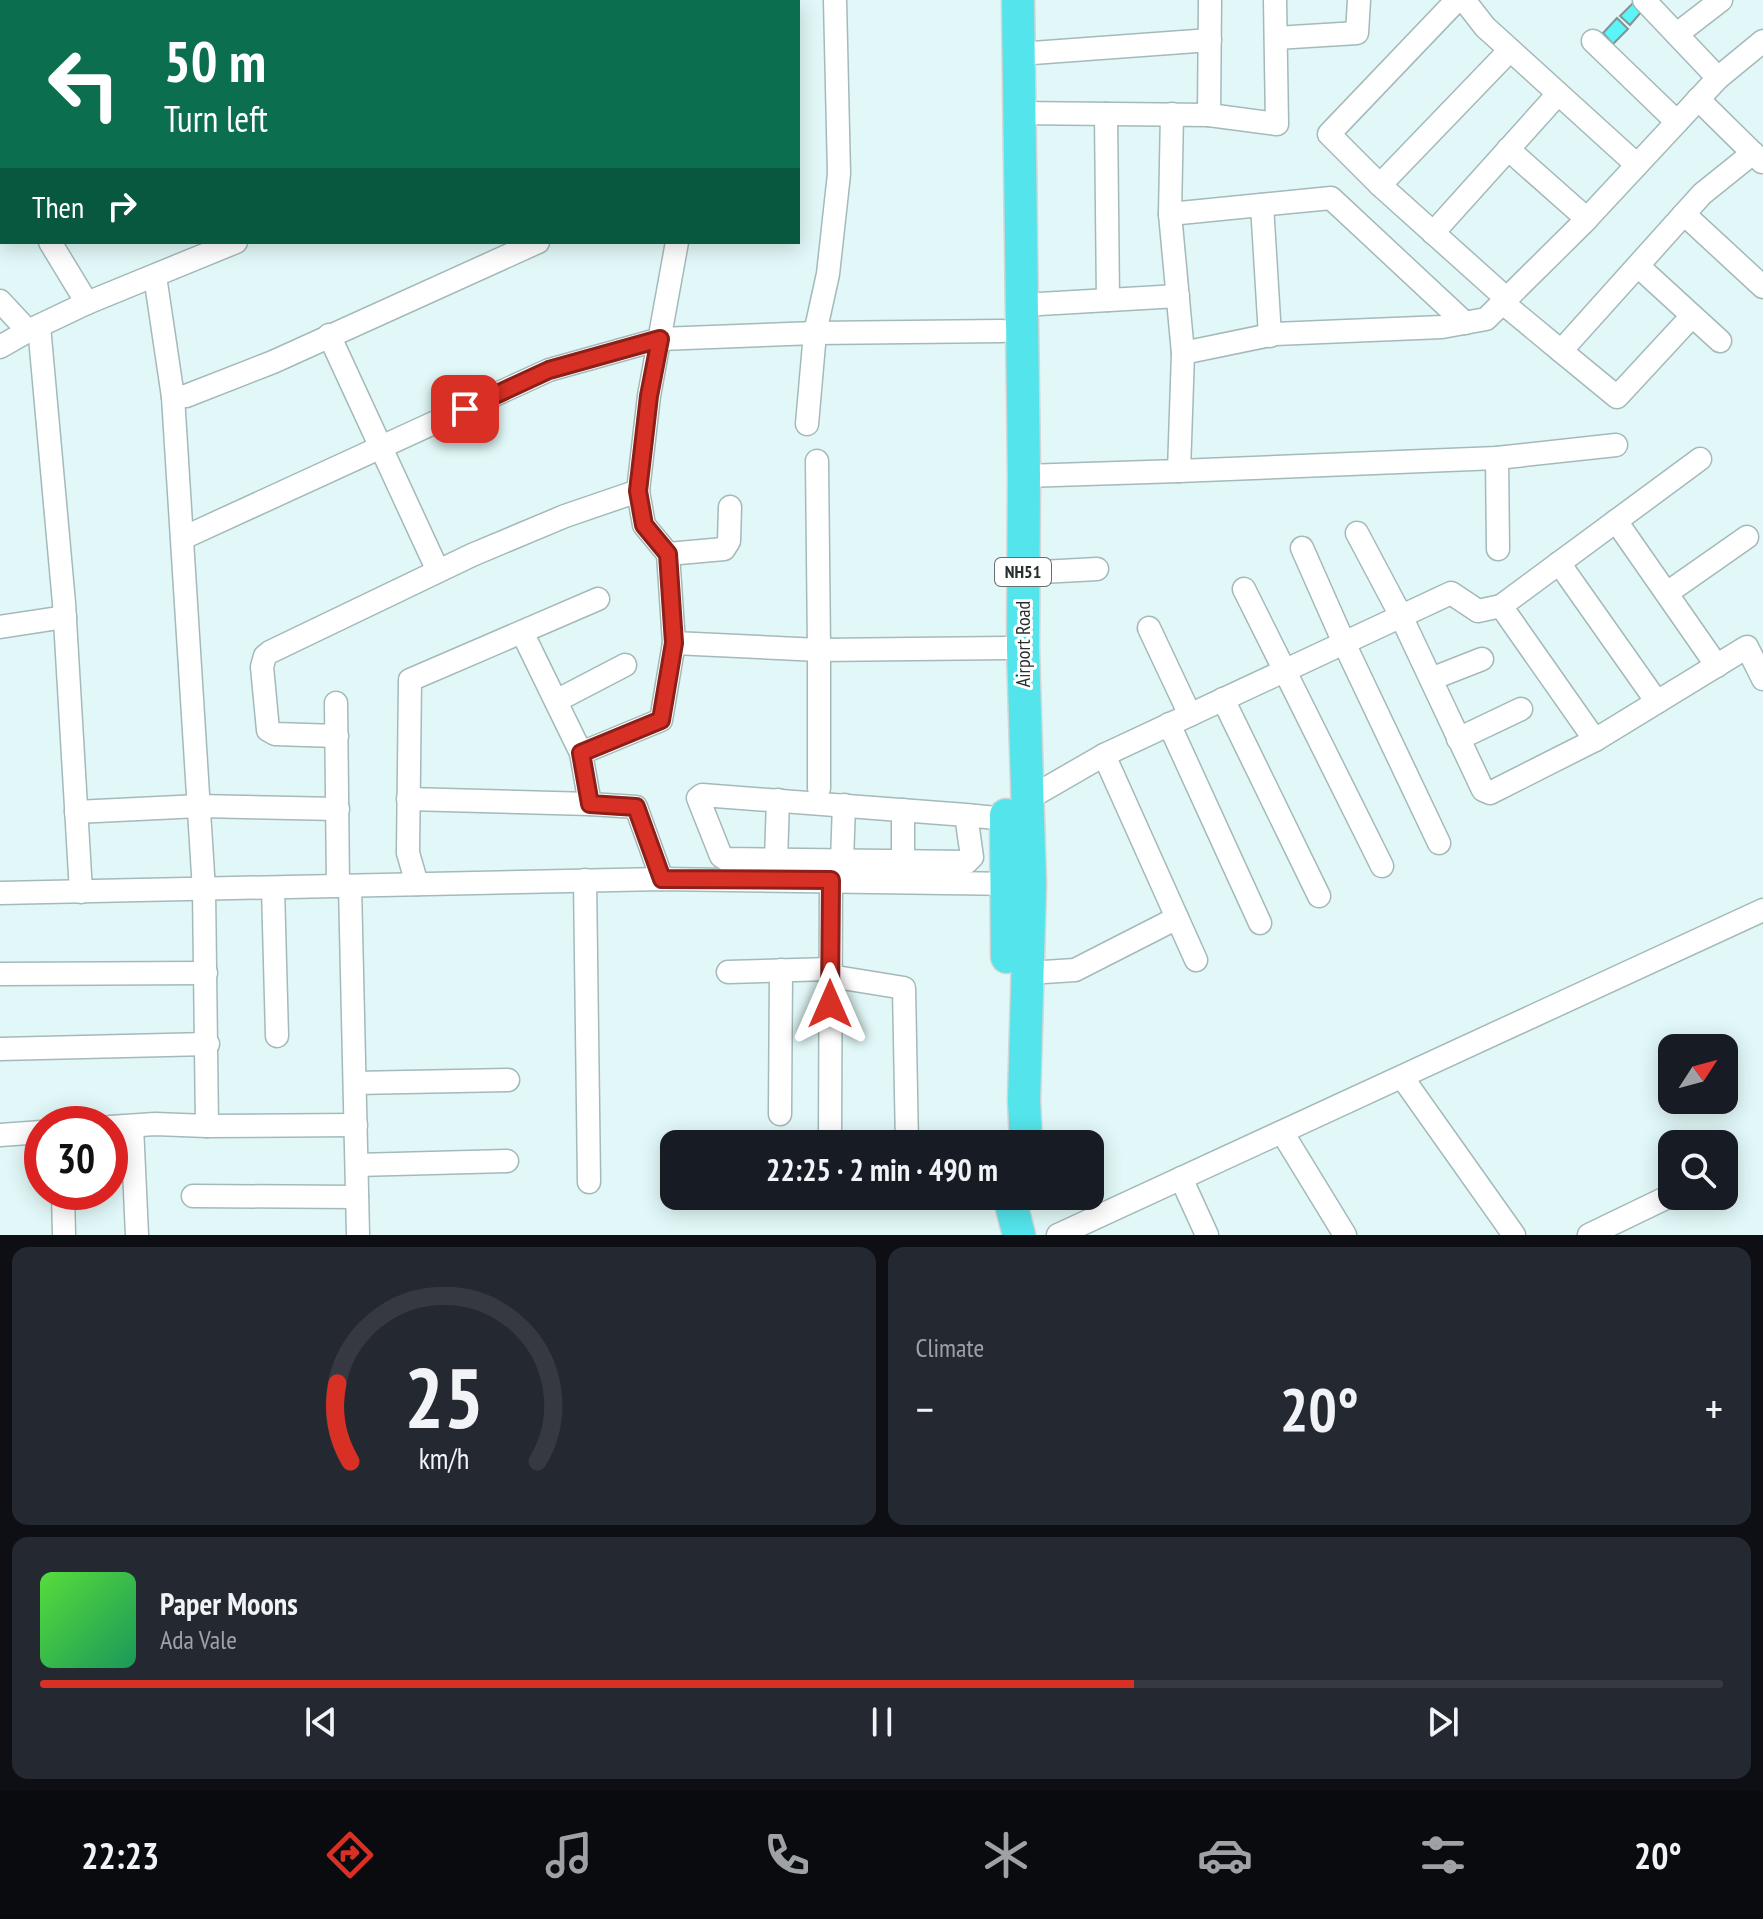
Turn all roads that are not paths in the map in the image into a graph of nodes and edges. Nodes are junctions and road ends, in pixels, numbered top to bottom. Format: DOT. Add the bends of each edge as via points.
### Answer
graph roads {
  1 [pos="835,0"];
  2 [pos="998,0"];
  3 [pos="1018,0"];
  4 [pos="1210,0"];
  5 [pos="1275,0"];
  6 [pos="1359,0"];
  7 [pos="1457,0"];
  8 [pos="1464,0"];
  9 [pos="1644,0"];
  10 [pos="1721,0"];
  11 [pos="1677,34"];
  12 [pos="1276,38"];
  13 [pos="1210,40"];
  14 [pos="1593,41"];
  15 [pos="1510,50"];
  16 [pos="1758,53"];
  17 [pos="1019,54"];
  18 [pos="1718,78"];
  19 [pos="1558,94"];
  20 [pos="1698,99"];
  21 [pos="1017,113"];
  22 [pos="1106,114"];
  23 [pos="1172,114"];
  24 [pos="1209,115"];
  25 [pos="1677,122"];
  26 [pos="1508,149"];
  27 [pos="1758,158"];
  28 [pos="1637,165"];
  29 [pos="1380,185"];
  30 [pos="1262,205"];
  31 [pos="1170,214"];
  32 [pos="1684,214"];
  33 [pos="1587,219"];
  34 [pos="1433,233"];
  35 [pos="51,244"];
  36 [pos="231,244"];
  37 [pos="534,244"];
  38 [pos="677,244"];
  39 [pos="1638,266"];
  40 [pos="155,276"];
  41 [pos="1763,287"];
  42 [pos="1178,296"];
  43 [pos="1108,300"];
  44 [pos="0,301"];
  45 [pos="1505,301"];
  46 [pos="87,303"];
  47 [pos="1022,305"];
  48 [pos="1692,316"];
  49 [pos="1465,323"];
  50 [pos="34,329"];
  51 [pos="1002,331"];
  52 [pos="815,333"];
  53 [pos="329,335"];
  54 [pos="1270,336"];
  55 [pos="660,339"];
  56 [pos="1720,341"];
  57 [pos="0,347"];
  58 [pos="1561,351"];
  59 [pos="1183,353"];
  60 [pos="173,397"];
  61 [pos="807,424"];
  62 [pos="1616,445"];
  63 [pos="381,448"];
  64 [pos="1497,458"];
  65 [pos="1700,459"];
  66 [pos="817,461"];
  67 [pos="1179,471"];
  68 [pos="1024,476"];
  69 [pos="638,491"];
  70 [pos="730,507"];
  71 [pos="1616,521"];
  72 [pos="1357,533"];
  73 [pos="1747,537"];
  74 [pos="183,538"];
  75 [pos="1302,548"];
  76 [pos="1498,549"];
  77 [pos="668,554"];
  78 [pos="1559,563"];
  79 [pos="1097,569"];
  80 [pos="438,571"];
  81 [pos="1023,573"];
  82 [pos="1244,589"];
  83 [pos="1667,593"];
  84 [pos="598,599"];
  85 [pos="1501,606"];
  86 [pos="1401,616"];
  87 [pos="65,617"];
  88 [pos="0,627"];
  89 [pos="1149,628"];
  90 [pos="522,632"];
  91 [pos="1755,642"];
  92 [pos="674,643"];
  93 [pos="1344,643"];
  94 [pos="1007,648"];
  95 [pos="819,650"];
  96 [pos="1482,659"];
  97 [pos="625,665"];
  98 [pos="1717,666"];
  99 [pos="1284,670"];
  100 [pos="1431,679"];
  101 [pos="1763,679"];
  102 [pos="1223,699"];
  103 [pos="556,701"];
  104 [pos="1657,702"];
  105 [pos="336,703"];
  106 [pos="1521,709"];
  107 [pos="1180,720"];
  108 [pos="337,736"];
  109 [pos="1458,739"];
  110 [pos="1595,740"];
  111 [pos="581,753"];
  112 [pos="1104,755"];
  113 [pos="819,788"];
  114 [pos="408,799"];
  115 [pos="778,800"];
  116 [pos="590,804"];
  117 [pos="844,805"];
  118 [pos="199,806"];
  119 [pos="338,809"];
  120 [pos="1016,809"];
  121 [pos="903,810"];
  122 [pos="76,812"];
  123 [pos="966,815"];
  124 [pos="1439,843"];
  125 [pos="776,860"];
  126 [pos="903,861"];
  127 [pos="1382,866"];
  128 [pos="836,870"];
  129 [pos="662,879"];
  130 [pos="585,880"];
  131 [pos="417,884"];
  132 [pos="1018,884"];
  133 [pos="344,886"];
  134 [pos="273,888"];
  135 [pos="204,890"];
  136 [pos="81,892"];
  137 [pos="0,893"];
  138 [pos="1319,896"];
  139 [pos="1763,910"];
  140 [pos="1177,918"];
  141 [pos="1260,923"];
  142 [pos="1196,960"];
  143 [pos="781,970"];
  144 [pos="728,972"];
  145 [pos="206,973"];
  146 [pos="830,973"];
  147 [pos="1028,973"];
  148 [pos="0,974"];
  149 [pos="277,1036"];
  150 [pos="208,1044"];
  151 [pos="0,1049"];
  152 [pos="1402,1077"];
  153 [pos="508,1080"];
  154 [pos="355,1083"];
  155 [pos="780,1114"];
  156 [pos="356,1125"];
  157 [pos="207,1126"];
  158 [pos="128,1127"];
  159 [pos="830,1130"];
  160 [pos="907,1130"];
  161 [pos="1009,1130"];
  162 [pos="1025,1130"];
  163 [pos="1282,1132"];
  164 [pos="24,1133"];
  165 [pos="0,1135"];
  166 [pos="507,1161"];
  167 [pos="357,1165"];
  168 [pos="128,1174"];
  169 [pos="1181,1178"];
  170 [pos="589,1182"];
  171 [pos="193,1196"];
  172 [pos="357,1197"];
  173 [pos="1658,1202"];
  174 [pos="63,1210"];
  175 [pos="1013,1210"];
  176 [pos="1032,1210"];
  177 [pos="64,1235"];
  178 [pos="137,1235"];
  179 [pos="358,1235"];
  180 [pos="1019,1235"];
  181 [pos="1038,1235"];
  182 [pos="1058,1235"];
  183 [pos="1207,1235"];
  184 [pos="1345,1235"];
  185 [pos="1514,1235"];
  186 [pos="1589,1235"];
  1 -- 52 [label="street" via="839,174 828,274"];
  2 -- 51 [label="highway, Airport Road / NH51"];
  3 -- 17 [label="highway, Airport Road / NH51"];
  4 -- 13 [label="street"];
  5 -- 12 [label="street"];
  6 -- 12 [label="street" via="1357,33"];
  7 -- 29 [label="street" via="1329,134"];
  8 -- 15 [label="street"];
  9 -- 11 [label="street"];
  10 -- 11 [label="street"];
  11 -- 18 [label="street"];
  12 -- 24 [label="street" via="1277,124"];
  13 -- 17 [label="street"];
  13 -- 24 [label="street"];
  14 -- 25 [label="street"];
  15 -- 19 [label="street"];
  15 -- 29 [label="street"];
  16 -- 18 [label="street"];
  17 -- 21 [label="highway, Airport Road / NH51"];
  18 -- 20 [label="street"];
  19 -- 26 [label="street"];
  19 -- 28 [label="street"];
  20 -- 25 [label="street"];
  20 -- 27 [label="street"];
  21 -- 22 [label="street"];
  21 -- 47 [label="highway, Airport Road / NH51"];
  22 -- 23 [label="street"];
  22 -- 43 [label="street"];
  23 -- 24 [label="street"];
  23 -- 31 [label="street"];
  25 -- 28 [label="street"];
  26 -- 33 [label="street"];
  26 -- 34 [label="street"];
  27 -- 32 [label="street" via="1702,194"];
  28 -- 33 [label="street"];
  29 -- 34 [label="street"];
  30 -- 31 [label="street"];
  30 -- 49 [label="street" via="1331,198"];
  30 -- 54 [label="street"];
  31 -- 42 [label="street"];
  32 -- 39 [label="street"];
  32 -- 41 [label="street"];
  33 -- 45 [label="street"];
  34 -- 45 [label="street"];
  35 -- 46 [label="street"];
  36 -- 40 [label="street"];
  37 -- 53 [label="street"];
  38 -- 55 [label="street"];
  39 -- 48 [label="street"];
  39 -- 58 [label="street"];
  40 -- 46 [label="street"];
  40 -- 60 [label="street"];
  42 -- 43 [label="street"];
  42 -- 59 [label="street"];
  43 -- 47 [label="street"];
  44 -- 50 [label="street"];
  45 -- 49 [label="street" via="1486,319"];
  45 -- 58 [label="street"];
  46 -- 50 [label="street"];
  47 -- 68 [label="highway, Airport Road / NH51"];
  48 -- 56 [label="street"];
  48 -- 58 [label="street" via="1617,397"];
  49 -- 54 [label="street"];
  50 -- 57 [label="street"];
  50 -- 87 [label="street"];
  51 -- 52 [label="street"];
  51 -- 94 [label="highway, Airport Road / NH51"];
  52 -- 55 [label="street"];
  52 -- 61 [label="street"];
  53 -- 60 [label="street"];
  53 -- 63 [label="street"];
  54 -- 59 [label="street"];
  55 -- 63 [label="street" via="549,370"];
  55 -- 69 [label="street"];
  59 -- 67 [label="street"];
  60 -- 74 [label="street"];
  62 -- 64 [label="street"];
  63 -- 74 [label="street"];
  63 -- 80 [label="street"];
  64 -- 67 [label="street"];
  64 -- 76 [label="street"];
  65 -- 71 [label="street"];
  66 -- 95 [label="street"];
  67 -- 68 [label="street"];
  68 -- 81 [label="highway, Airport Road / NH51"];
  69 -- 77 [label="street" via="644,525"];
  69 -- 80 [label="street"];
  70 -- 77 [label="street" via="724,549"];
  71 -- 78 [label="street"];
  71 -- 83 [label="street"];
  72 -- 86 [label="street"];
  73 -- 83 [label="street"];
  74 -- 118 [label="street"];
  75 -- 93 [label="street"];
  77 -- 92 [label="street"];
  78 -- 85 [label="street"];
  78 -- 104 [label="street"];
  79 -- 81 [label="street"];
  80 -- 108 [label="street" via="265,656 266,726 271,733"];
  81 -- 120 [label="highway, Airport Road / NH51"];
  82 -- 99 [label="street"];
  83 -- 98 [label="street"];
  84 -- 90 [label="street"];
  85 -- 86 [label="street" via="1478,611 1451,593"];
  85 -- 110 [label="street"];
  86 -- 93 [label="street"];
  86 -- 100 [label="street"];
  87 -- 88 [label="street"];
  87 -- 122 [label="street"];
  89 -- 107 [label="street"];
  90 -- 103 [label="street"];
  90 -- 114 [label="street" via="410,680"];
  91 -- 98 [label="street"];
  91 -- 101 [label="street"];
  92 -- 95 [label="street"];
  92 -- 111 [label="street" via="661,720"];
  93 -- 99 [label="street"];
  93 -- 124 [label="street"];
  94 -- 95 [label="street"];
  94 -- 120 [label="highway, Airport Road / NH51"];
  95 -- 113 [label="street"];
  96 -- 100 [label="street"];
  97 -- 103 [label="street"];
  98 -- 104 [label="street"];
  99 -- 102 [label="street"];
  99 -- 127 [label="street"];
  100 -- 109 [label="street"];
  102 -- 107 [label="street"];
  102 -- 138 [label="street"];
  103 -- 111 [label="street"];
  104 -- 110 [label="street"];
  105 -- 108 [label="street"];
  106 -- 109 [label="street"];
  107 -- 112 [label="street"];
  107 -- 141 [label="street"];
  108 -- 119 [label="street"];
  109 -- 110 [label="street" via="1478,783 1490,793"];
  111 -- 116 [label="street"];
  112 -- 120 [label="street"];
  112 -- 140 [label="street"];
  114 -- 116 [label="street"];
  114 -- 131 [label="street" via="408,853"];
  115 -- 117 [label="street"];
  115 -- 125 [label="street"];
  115 -- 125 [label="street" via="698,798 723,858"];
  116 -- 129 [label="street" via="636,807"];
  117 -- 121 [label="street"];
  117 -- 128 [label="street"];
  118 -- 119 [label="street"];
  118 -- 122 [label="street"];
  118 -- 135 [label="street"];
  119 -- 133 [label="street"];
  120 -- 123 [label="street"];
  120 -- 132 [label="highway, Airport Road / NH51"];
  121 -- 123 [label="street"];
  121 -- 126 [label="street"];
  122 -- 136 [label="street"];
  123 -- 126 [label="street" via="969,862"];
  125 -- 128 [label="street"];
  126 -- 128 [label="street"];
  128 -- 129 [label="street"];
  128 -- 132 [label="street"];
  128 -- 146 [label="street"];
  129 -- 130 [label="street"];
  130 -- 131 [label="street"];
  130 -- 170 [label="street"];
  131 -- 133 [label="street"];
  132 -- 147 [label="highway, Airport Road / NH51"];
  132 -- 161 [label="highway, Airport Road / NH51"];
  133 -- 134 [label="street"];
  133 -- 154 [label="street"];
  134 -- 135 [label="street"];
  134 -- 149 [label="street"];
  135 -- 136 [label="street"];
  135 -- 145 [label="street"];
  136 -- 137 [label="street"];
  139 -- 152 [label="street"];
  140 -- 142 [label="street"];
  140 -- 147 [label="street" via="1075,970"];
  143 -- 144 [label="street"];
  143 -- 146 [label="street"];
  143 -- 155 [label="street"];
  145 -- 148 [label="street"];
  145 -- 150 [label="street"];
  146 -- 159 [label="street"];
  146 -- 160 [label="street" via="904,988"];
  147 -- 162 [label="highway, Airport Road / NH51"];
  150 -- 151 [label="street"];
  150 -- 157 [label="street"];
  152 -- 163 [label="street"];
  152 -- 185 [label="street"];
  153 -- 154 [label="street"];
  154 -- 156 [label="street"];
  156 -- 157 [label="street"];
  156 -- 167 [label="street"];
  157 -- 158 [label="street"];
  163 -- 169 [label="street"];
  163 -- 184 [label="street"];
  164 -- 165 [label="street"];
  166 -- 167 [label="street"];
  167 -- 172 [label="street"];
  168 -- 178 [label="street"];
  169 -- 182 [label="street"];
  169 -- 183 [label="street"];
  171 -- 172 [label="street"];
  172 -- 179 [label="street"];
  173 -- 186 [label="street"];
  174 -- 177 [label="street"];
  175 -- 180 [label="highway"];
  176 -- 181 [label="highway"];
}
